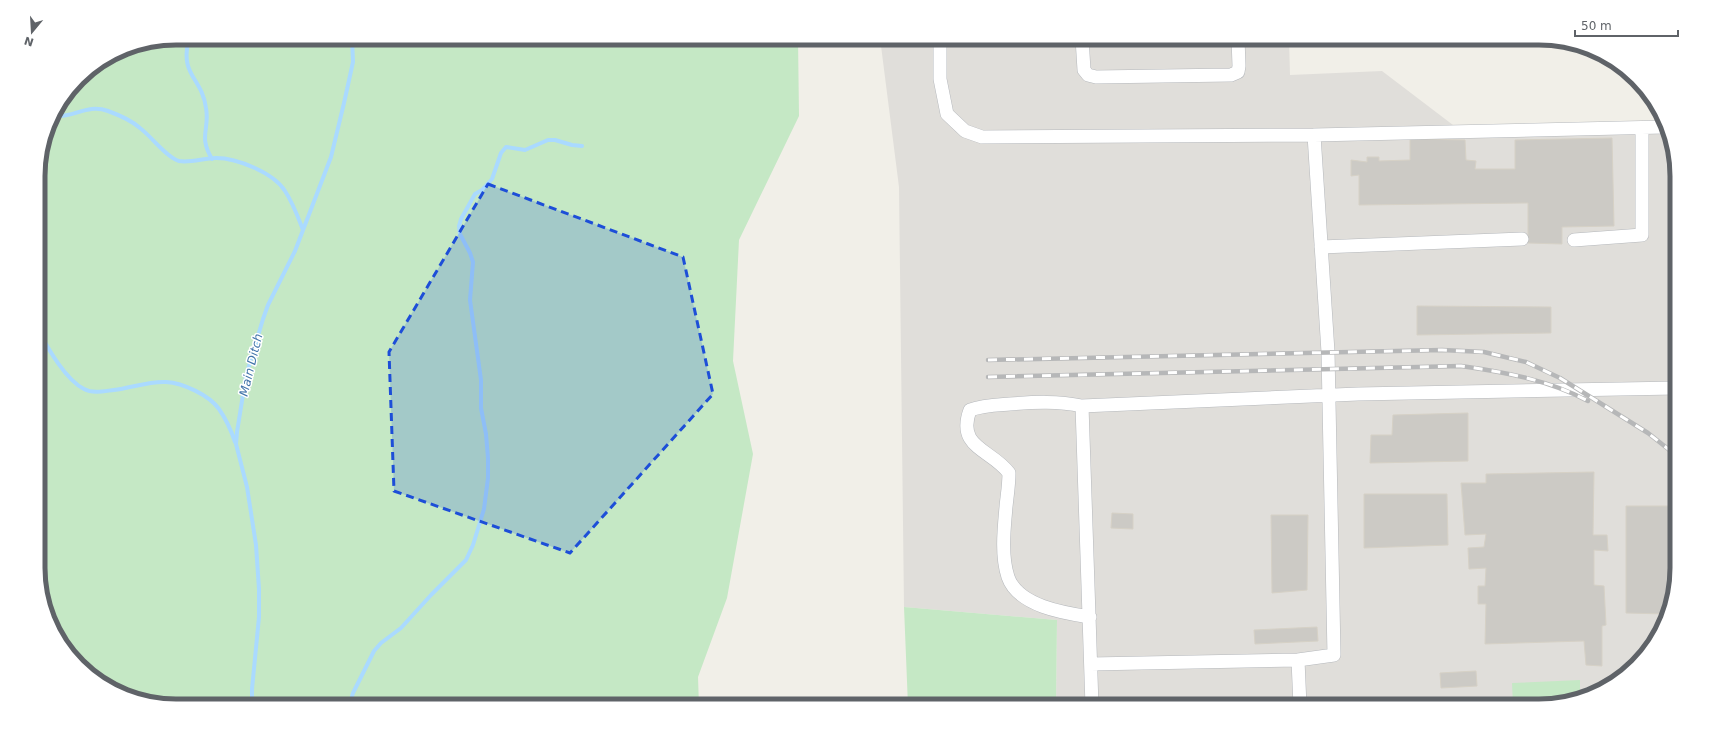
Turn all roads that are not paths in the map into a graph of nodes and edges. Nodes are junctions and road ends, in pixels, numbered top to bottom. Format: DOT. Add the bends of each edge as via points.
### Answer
graph roads {
  1 [pos="940,45"];
  2 [pos="1082,45"];
  3 [pos="1238,45"];
  4 [pos="1660,127"];
  5 [pos="1642,128"];
  6 [pos="1314,135"];
  7 [pos="1522,239"];
  8 [pos="1574,240"];
  9 [pos="1321,247"];
  10 [pos="1670,388"];
  11 [pos="1329,395"];
  12 [pos="1082,406"];
  13 [pos="1090,616"];
  14 [pos="1298,660"];
  15 [pos="1091,664"];
  16 [pos="1092,699"];
  17 [pos="1300,699"];
  1 -- 6 [label="street" via="940,79 947,114 965,131 982,137"];
  2 -- 3 [label="street" via="1084,70 1088,75 1096,77 1231,75 1238,72"];
  4 -- 5 [label="street"];
  5 -- 6 [label="street"];
  5 -- 8 [label="street" via="1642,235"];
  6 -- 9 [label="street"];
  7 -- 9 [label="street"];
  9 -- 11 [label="street"];
  10 -- 11 [label="street"];
  11 -- 12 [label="street"];
  11 -- 14 [label="street" via="1334,655"];
  12 -- 13 [label="street"];
  12 -- 13 [label="street" via="1046,402 981,406 970,410 967,418 972,443 1009,473 1005,544 1008,578 1016,590 1034,603 1070,614"];
  13 -- 15 [label="street"];
  14 -- 15 [label="street"];
  14 -- 17 [label="street"];
  15 -- 16 [label="street"];
}
